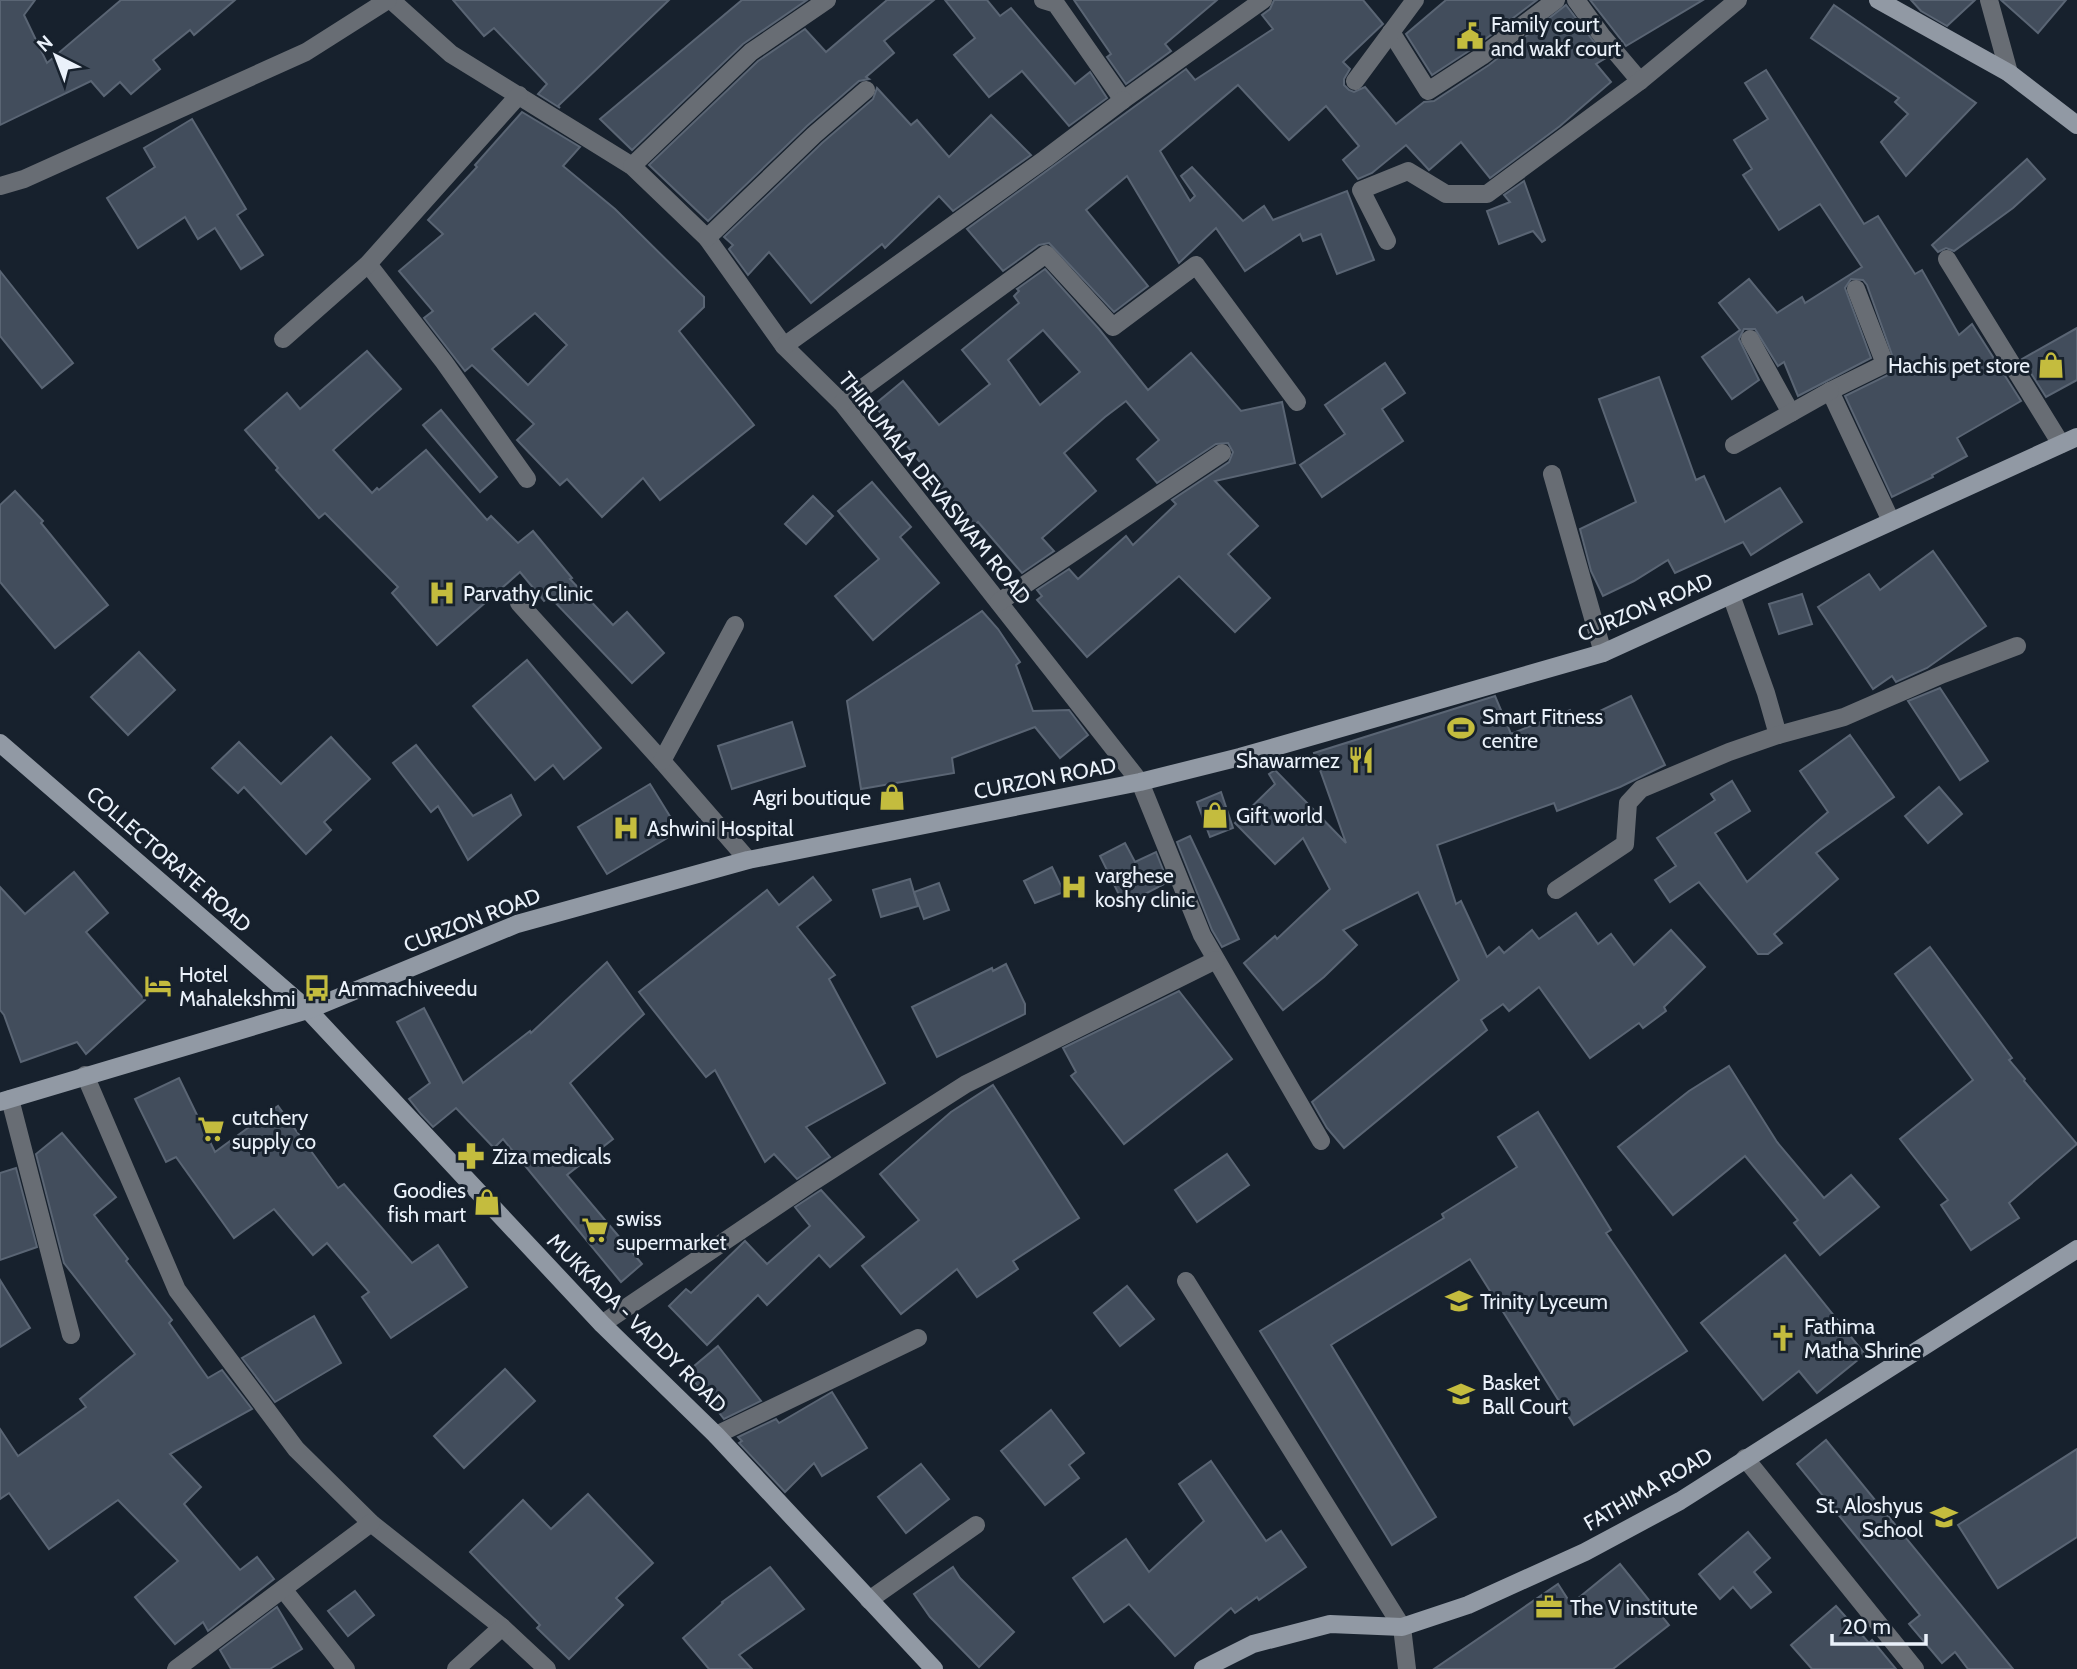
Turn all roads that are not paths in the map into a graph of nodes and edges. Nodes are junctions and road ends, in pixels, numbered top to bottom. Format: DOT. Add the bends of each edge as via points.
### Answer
graph roads {
  1 [pos="390,0"];
  2 [pos="827,0"];
  3 [pos="1043,0"];
  4 [pos="1263,0"];
  5 [pos="1415,0"];
  6 [pos="1556,0"];
  7 [pos="1576,0"];
  8 [pos="1738,0"];
  9 [pos="1878,0"];
  10 [pos="1989,0"];
  11 [pos="1391,32"];
  12 [pos="2009,73"];
  13 [pos="1640,80"];
  14 [pos="1355,81"];
  15 [pos="866,90"];
  16 [pos="519,95"];
  17 [pos="1123,100"];
  18 [pos="2077,125"];
  19 [pos="632,166"];
  20 [pos="0,186"];
  21 [pos="707,238"];
  22 [pos="1387,241"];
  23 [pos="1947,259"];
  24 [pos="368,264"];
  25 [pos="1856,289"];
  26 [pos="283,339"];
  27 [pos="1750,339"];
  28 [pos="784,346"];
  29 [pos="1830,391"];
  30 [pos="842,402"];
  31 [pos="1297,402"];
  32 [pos="1791,413"];
  33 [pos="2069,440"];
  34 [pos="1734,445"];
  35 [pos="1222,453"];
  36 [pos="1552,474"];
  37 [pos="527,480"];
  38 [pos="1891,521"];
  39 [pos="1731,595"];
  40 [pos="999,602"];
  41 [pos="519,603"];
  42 [pos="735,625"];
  43 [pos="2017,646"];
  44 [pos="1603,653"];
  45 [pos="1778,735"];
  46 [pos="0,743"];
  47 [pos="662,761"];
  48 [pos="1140,782"];
  49 [pos="748,860"];
  50 [pos="1556,890"];
  51 [pos="1216,960"];
  52 [pos="308,1010"];
  53 [pos="85,1075"];
  54 [pos="5,1100"];
  55 [pos="1321,1140"];
  56 [pos="2077,1250"];
  57 [pos="1186,1281"];
  58 [pos="602,1324"];
  59 [pos="71,1335"];
  60 [pos="918,1338"];
  61 [pos="716,1435"];
  62 [pos="1745,1458"];
  63 [pos="371,1523"];
  64 [pos="976,1525"];
  65 [pos="283,1589"];
  66 [pos="869,1600"];
  67 [pos="502,1627"];
  68 [pos="1402,1627"];
  69 [pos="1208,1668"];
  70 [pos="1911,1668"];
  71 [pos="176,1669"];
  72 [pos="346,1669"];
  73 [pos="456,1669"];
  74 [pos="548,1669"];
  75 [pos="934,1669"];
  76 [pos="1407,1669"];
  1 -- 16 [label="street, THIRUMALA DEVASWAM ROAD" via="451,54"];
  1 -- 20 [label="street" via="306,52"];
  2 -- 19 [label="street" via="751,52"];
  3 -- 17 [label="street" via="1056,4"];
  4 -- 17 [label="street"];
  5 -- 11 [label="street"];
  6 -- 11 [label="street" via="1428,91"];
  7 -- 13 [label="street"];
  8 -- 13 [label="street"];
  9 -- 12 [label="main road"];
  10 -- 12 [label="street"];
  11 -- 14 [label="street"];
  12 -- 18 [label="main road"];
  13 -- 22 [label="street" via="1487,194 1446,194 1408,171 1361,190"];
  15 -- 21 [label="street"];
  16 -- 19 [label="street, THIRUMALA DEVASWAM ROAD"];
  16 -- 24 [label="street"];
  17 -- 28 [label="street"];
  19 -- 21 [label="street, THIRUMALA DEVASWAM ROAD"];
  21 -- 28 [label="street, THIRUMALA DEVASWAM ROAD"];
  23 -- 33 [label="street"];
  24 -- 26 [label="street"];
  24 -- 37 [label="street"];
  25 -- 29 [label="street" via="1885,363"];
  27 -- 32 [label="street"];
  28 -- 30 [label="street, THIRUMALA DEVASWAM ROAD"];
  29 -- 32 [label="street"];
  29 -- 38 [label="street"];
  30 -- 31 [label="street" via="1046,254 1113,327 1196,265"];
  30 -- 40 [label="street, THIRUMALA DEVASWAM ROAD"];
  32 -- 34 [label="street"];
  33 -- 38 [label="main road, CURZON ROAD"];
  35 -- 40 [label="street"];
  36 -- 44 [label="street"];
  38 -- 39 [label="main road, CURZON ROAD"];
  39 -- 44 [label="main road, CURZON ROAD"];
  39 -- 45 [label="street"];
  40 -- 48 [label="street, THIRUMALA DEVASWAM ROAD"];
  41 -- 47 [label="street"];
  42 -- 47 [label="street"];
  43 -- 45 [label="street" via="1844,717"];
  44 -- 48 [label="main road, CURZON ROAD"];
  45 -- 50 [label="street" via="1641,789 1628,803 1625,844"];
  46 -- 52 [label="main road, COLLECTORATE ROAD"];
  47 -- 49 [label="street"];
  48 -- 49 [label="main road, CURZON ROAD"];
  48 -- 51 [label="street, THIRUMALA DEVASWAM ROAD"];
  49 -- 52 [label="main road, CURZON ROAD" via="517,924"];
  51 -- 55 [label="street, THIRUMALA DEVASWAM ROAD"];
  51 -- 58 [label="street" via="966,1084"];
  52 -- 53 [label="main road, CURZON ROAD"];
  52 -- 58 [label="main road, MUKKADA - VADDY ROAD"];
  53 -- 54 [label="main road, CURZON ROAD"];
  53 -- 63 [label="street" via="177,1290 296,1448"];
  54 -- 59 [label="street"];
  56 -- 62 [label="main road, FATHIMA ROAD"];
  57 -- 68 [label="street"];
  58 -- 61 [label="main road, MUKKADA - VADDY ROAD"];
  60 -- 61 [label="street"];
  61 -- 66 [label="main road, MUKKADA - VADDY ROAD"];
  62 -- 68 [label="main road, FATHIMA ROAD" via="1680,1501 1584,1552 1468,1605"];
  62 -- 70 [label="street"];
  63 -- 65 [label="street"];
  63 -- 67 [label="street"];
  64 -- 66 [label="street"];
  65 -- 71 [label="street"];
  65 -- 72 [label="street"];
  66 -- 75 [label="main road, MUKKADA - VADDY ROAD"];
  67 -- 73 [label="street"];
  67 -- 74 [label="street"];
  68 -- 69 [label="main road, FATHIMA ROAD" via="1330,1624 1253,1644"];
  68 -- 76 [label="street"];
}
